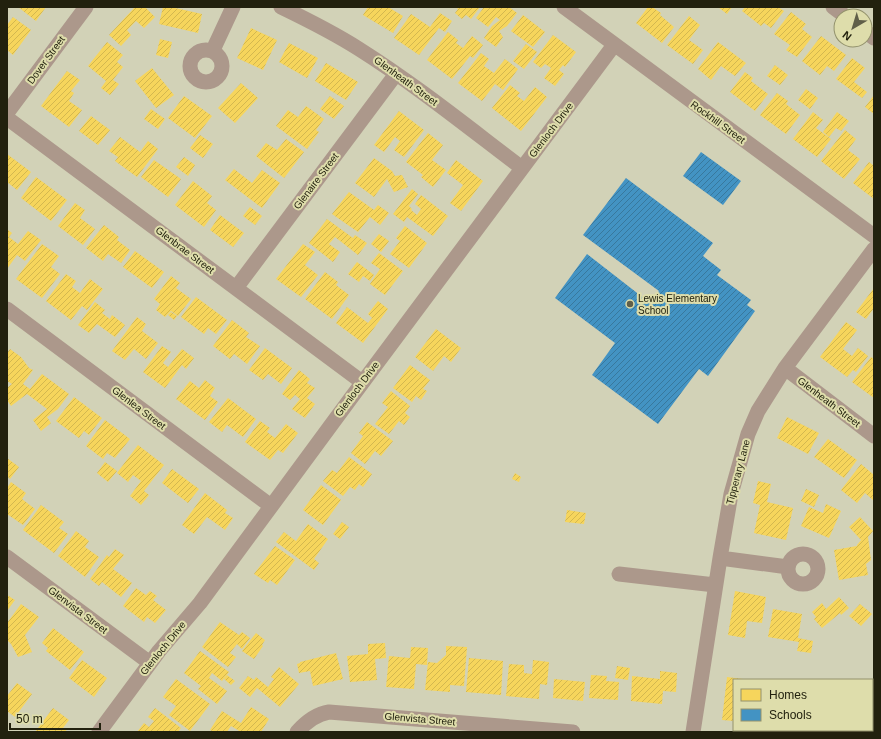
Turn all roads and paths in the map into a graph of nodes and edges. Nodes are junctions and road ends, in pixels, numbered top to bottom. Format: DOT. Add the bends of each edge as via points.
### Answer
graph roads {
  1 [pos="86,7"];
  2 [pos="233,7"];
  3 [pos="281,7"];
  4 [pos="564,7"];
  5 [pos="614,45"];
  6 [pos="213,50"];
  7 [pos="396,74"];
  8 [pos="7,113"];
  9 [pos="7,118"];
  10 [pos="522,168"];
  11 [pos="874,236"];
  12 [pos="874,249"];
  13 [pos="236,288"];
  14 [pos="7,309"];
  15 [pos="785,368"];
  16 [pos="362,382"];
  17 [pos="874,436"];
  18 [pos="271,506"];
  19 [pos="7,557"];
  20 [pos="720,558"];
  21 [pos="788,567"];
  22 [pos="619,574"];
  23 [pos="715,585"];
  24 [pos="150,663"];
  25 [pos="98,732"];
  26 [pos="297,732"];
  27 [pos="573,732"];
  28 [pos="693,732"];
  1 -- 8 [label="street, Dover Street"];
  2 -- 6 [label="street"];
  3 -- 7 [label="street, Glenheath Street" via="359,48"];
  4 -- 5 [label="street, Rockhill Street"];
  5 -- 10 [label="street, Glenloch Drive"];
  5 -- 11 [label="street, Rockhill Street"];
  7 -- 10 [label="street, Glenheath Street"];
  7 -- 13 [label="street, Glenaire Street"];
  9 -- 13 [label="street, Glenbrae Street"];
  10 -- 16 [label="street, Glenloch Drive"];
  12 -- 15 [label="street, Tipperary Lane"];
  13 -- 16 [label="street, Glenbrae Street"];
  14 -- 18 [label="street, Glenlea Street"];
  15 -- 17 [label="street, Glenheath Street"];
  15 -- 20 [label="street, Tipperary Lane" via="758,410 748,434 731,494"];
  16 -- 18 [label="street, Glenloch Drive"];
  18 -- 24 [label="street, Glenloch Drive" via="200,603"];
  19 -- 24 [label="street, Glenvista Street"];
  20 -- 21 [label="street"];
  20 -- 23 [label="street, Tipperary Lane"];
  22 -- 23 [label="street"];
  23 -- 28 [label="street, Tipperary Lane"];
  24 -- 25 [label="street, Glenloch Drive"];
  26 -- 27 [label="street, Glenvista Street" via="320,713 329,712"];
}
